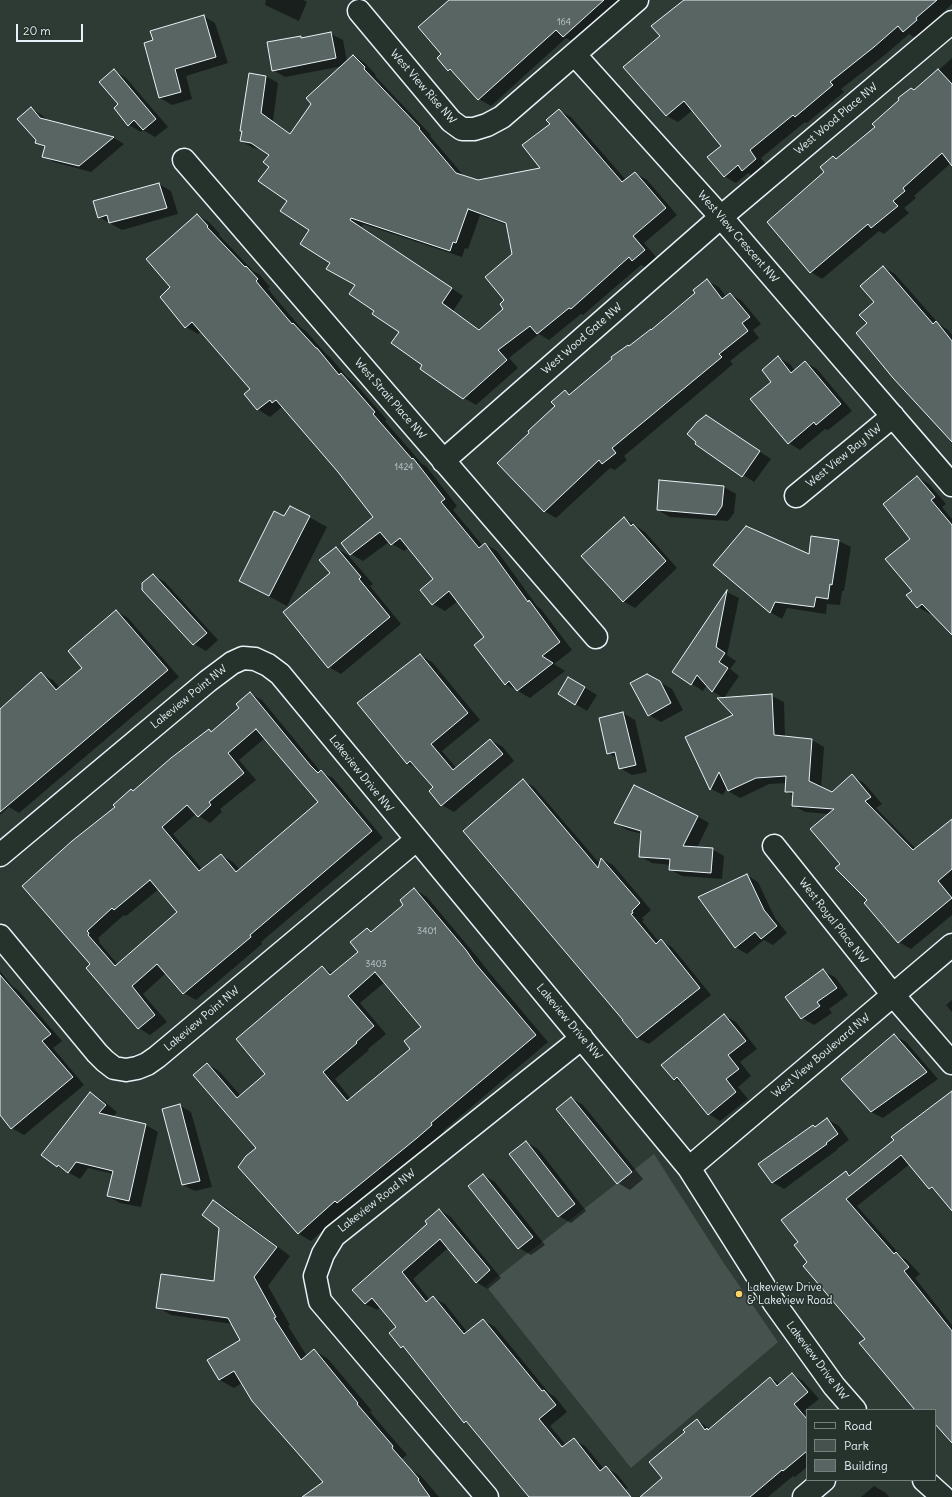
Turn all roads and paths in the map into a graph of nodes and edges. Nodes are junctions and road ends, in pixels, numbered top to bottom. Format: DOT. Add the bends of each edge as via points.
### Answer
graph roads {
  1 [pos="637,0"];
  2 [pos="359,11"];
  3 [pos="952,22"];
  4 [pos="575,55"];
  5 [pos="184,160"];
  6 [pos="721,217"];
  7 [pos="893,416"];
  8 [pos="443,461"];
  9 [pos="952,485"];
  10 [pos="796,496"];
  11 [pos="596,637"];
  12 [pos="255,659"];
  13 [pos="416,840"];
  14 [pos="774,846"];
  15 [pos="0,855"];
  16 [pos="0,936"];
  17 [pos="952,945"];
  18 [pos="893,995"];
  19 [pos="582,1038"];
  20 [pos="952,1063"];
  21 [pos="689,1168"];
  22 [pos="854,1409"];
  23 [pos="823,1481"];
  24 [pos="925,1481"];
  25 [pos="487,1497"];
  26 [pos="804,1497"];
  27 [pos="944,1497"];
  1 -- 4 [label="street"];
  2 -- 4 [label="street, West View Rise NW" via="451,121 462,129 474,129 502,117"];
  3 -- 6 [label="street, West Wood Place NW"];
  4 -- 6 [label="street, West View Crescent NW"];
  5 -- 8 [label="street, West Strait Place NW"];
  6 -- 7 [label="street, West View Crescent NW"];
  6 -- 8 [label="street, West Wood Gate NW"];
  7 -- 9 [label="street, West View Crescent NW"];
  7 -- 10 [label="street, West View Bay NW"];
  8 -- 11 [label="street, West Strait Place NW"];
  12 -- 13 [label="street, Lakeview Drive NW" via="280,674"];
  12 -- 15 [label="street, Lakeview Point NW" via="243,658 232,662 208,680"];
  13 -- 16 [label="street, Lakeview Point NW" via="157,1057 137,1068 114,1068 97,1054"];
  13 -- 19 [label="street, Lakeview Drive NW"];
  14 -- 18 [label="street, West Royal Place NW"];
  17 -- 18 [label="street, West View Boulevard NW"];
  18 -- 20 [label="street, West Royal Place NW"];
  18 -- 21 [label="street, West View Boulevard NW"];
  19 -- 21 [label="street, Lakeview Drive NW"];
  19 -- 25 [label="street, Lakeview Road NW" via="334,1236 323,1254 315,1276 320,1302"];
  21 -- 22 [label="street, Lakeview Drive NW" via="775,1304 834,1386"];
  23 -- 26 [label="street"];
  24 -- 27 [label="street"];
}
